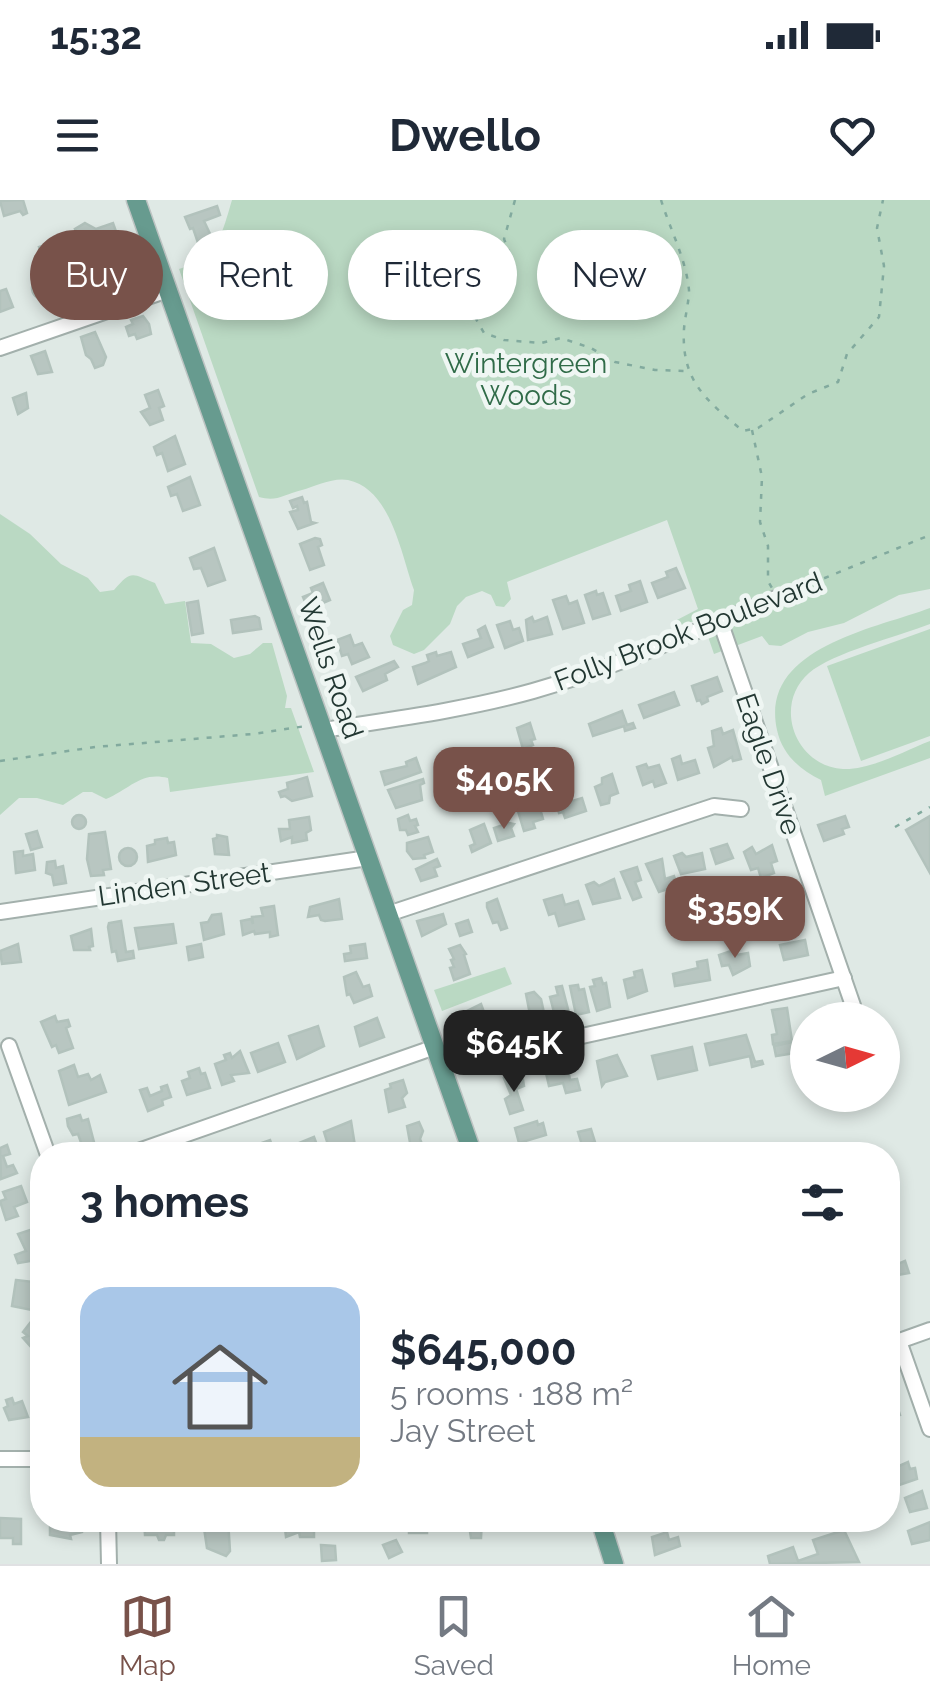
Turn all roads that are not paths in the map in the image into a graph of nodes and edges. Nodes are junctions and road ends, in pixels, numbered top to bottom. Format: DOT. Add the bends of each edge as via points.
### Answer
graph roads {
  1 [pos="136,200"];
  2 [pos="168,290"];
  3 [pos="0,348"];
  4 [pos="776,598"];
  5 [pos="720,622"];
  6 [pos="323,730"];
  7 [pos="741,810"];
  8 [pos="368,858"];
  9 [pos="0,912"];
  10 [pos="388,914"];
  11 [pos="844,978"];
  12 [pos="852,1002"];
  13 [pos="10,1046"];
  14 [pos="435,1046"];
  15 [pos="442,1067"];
  16 [pos="43,1142"];
  17 [pos="164,1142"];
  18 [pos="468,1142"];
  19 [pos="930,1330"];
  20 [pos="900,1341"];
  21 [pos="900,1357"];
  22 [pos="930,1429"];
  23 [pos="0,1458"];
  24 [pos="30,1459"];
  25 [pos="108,1532"];
  26 [pos="604,1532"];
  27 [pos="109,1564"];
  28 [pos="614,1564"];
  1 -- 2 [label="main road, Wells Road"];
  2 -- 3 [label="street"];
  2 -- 6 [label="main road, Wells Road"];
  4 -- 5 [label="street, Folly Brook Boulevard"];
  5 -- 6 [label="street, Folly Brook Boulevard" via="533,691"];
  5 -- 11 [label="street, Eagle Drive"];
  6 -- 8 [label="main road, Wells Road"];
  7 -- 10 [label="street" via="714,806"];
  8 -- 9 [label="street, Linden Street"];
  8 -- 10 [label="main road, Wells Road"];
  10 -- 14 [label="main road, Wells Road"];
  11 -- 12 [label="street, Eagle Drive"];
  11 -- 15 [label="street"];
  13 -- 16 [label="street"];
  14 -- 15 [label="main road, Wells Road"];
  14 -- 17 [label="street"];
  15 -- 18 [label="main road, Wells Road"];
  19 -- 20 [label="street"];
  21 -- 22 [label="street"];
  23 -- 24 [label="street"];
  25 -- 27 [label="street"];
  26 -- 28 [label="main road"];
}
